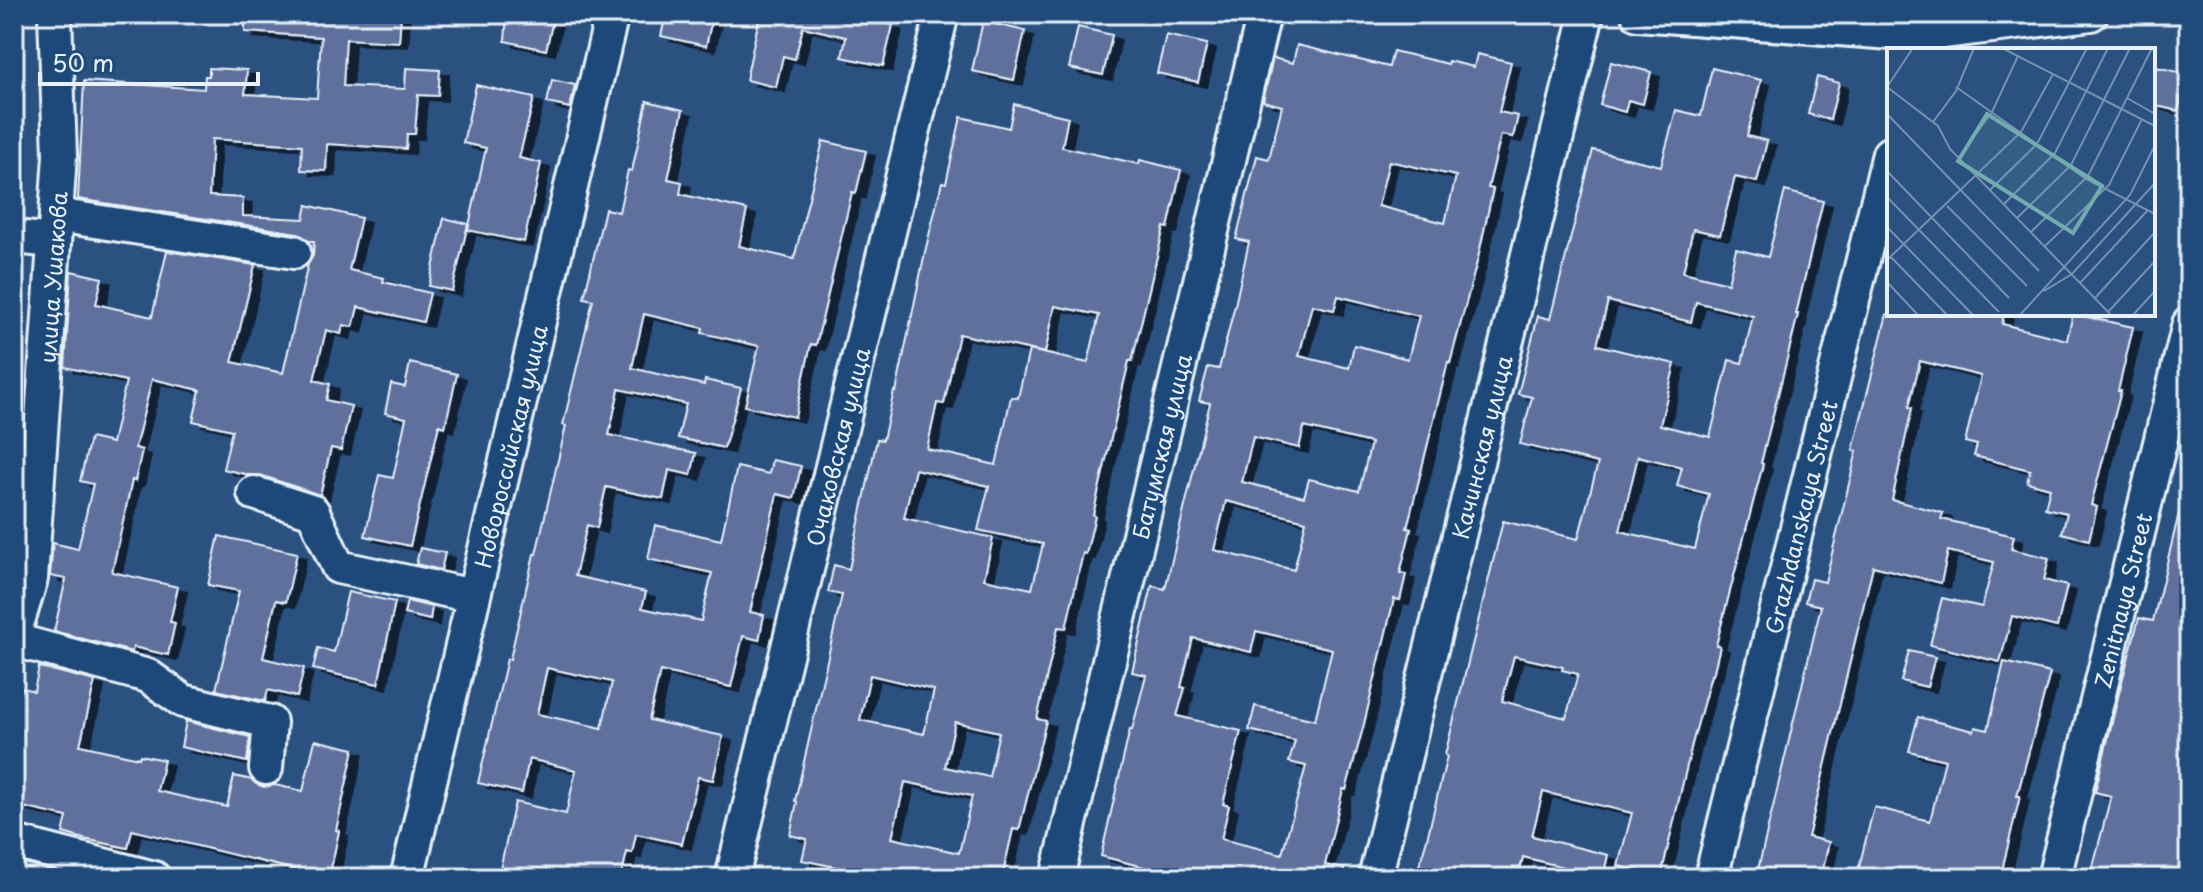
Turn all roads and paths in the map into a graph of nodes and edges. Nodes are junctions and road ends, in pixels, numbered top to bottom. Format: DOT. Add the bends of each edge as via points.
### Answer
graph roads {
  1 [pos="55,14"];
  2 [pos="612,14"];
  3 [pos="942,14"];
  4 [pos="1264,14"];
  5 [pos="1587,14"];
  6 [pos="1638,14"];
  7 [pos="2091,14"];
  8 [pos="1918,33"];
  9 [pos="1887,162"];
  10 [pos="55,228"];
  11 [pos="14,237"];
  12 [pos="294,252"];
  13 [pos="2189,324"];
  14 [pos="254,493"];
  15 [pos="25,498"];
  16 [pos="473,596"];
  17 [pos="14,634"];
  18 [pos="14,640"];
  19 [pos="266,768"];
  20 [pos="14,842"];
  21 [pos="154,878"];
  22 [pos="407,878"];
  23 [pos="732,878"];
  24 [pos="1057,878"];
  25 [pos="1375,878"];
  26 [pos="1711,878"];
  27 [pos="2054,878"];
  1 -- 10 [label="street, улица Ушакова" via="60,155"];
  2 -- 16 [label="street, Новороссийская улица"];
  3 -- 23 [label="street, Очаковская улица"];
  4 -- 24 [label="street, Батумская улица"];
  5 -- 25 [label="street, Качинская улица"];
  6 -- 8 [label="street"];
  7 -- 8 [label="street"];
  9 -- 26 [label="street, Grazhdanskaya Street"];
  10 -- 11 [label="street"];
  10 -- 12 [label="street"];
  10 -- 15 [label="street, улица Ушакова"];
  13 -- 27 [label="street, Zenitnaya Street"];
  14 -- 16 [label="street" via="313,512 338,567"];
  15 -- 17 [label="street, улица Ушакова" via="31,579"];
  16 -- 22 [label="street, Новороссийская улица"];
  18 -- 19 [label="street" via="148,676 183,701 270,722"];
  20 -- 21 [label="street"];
}
